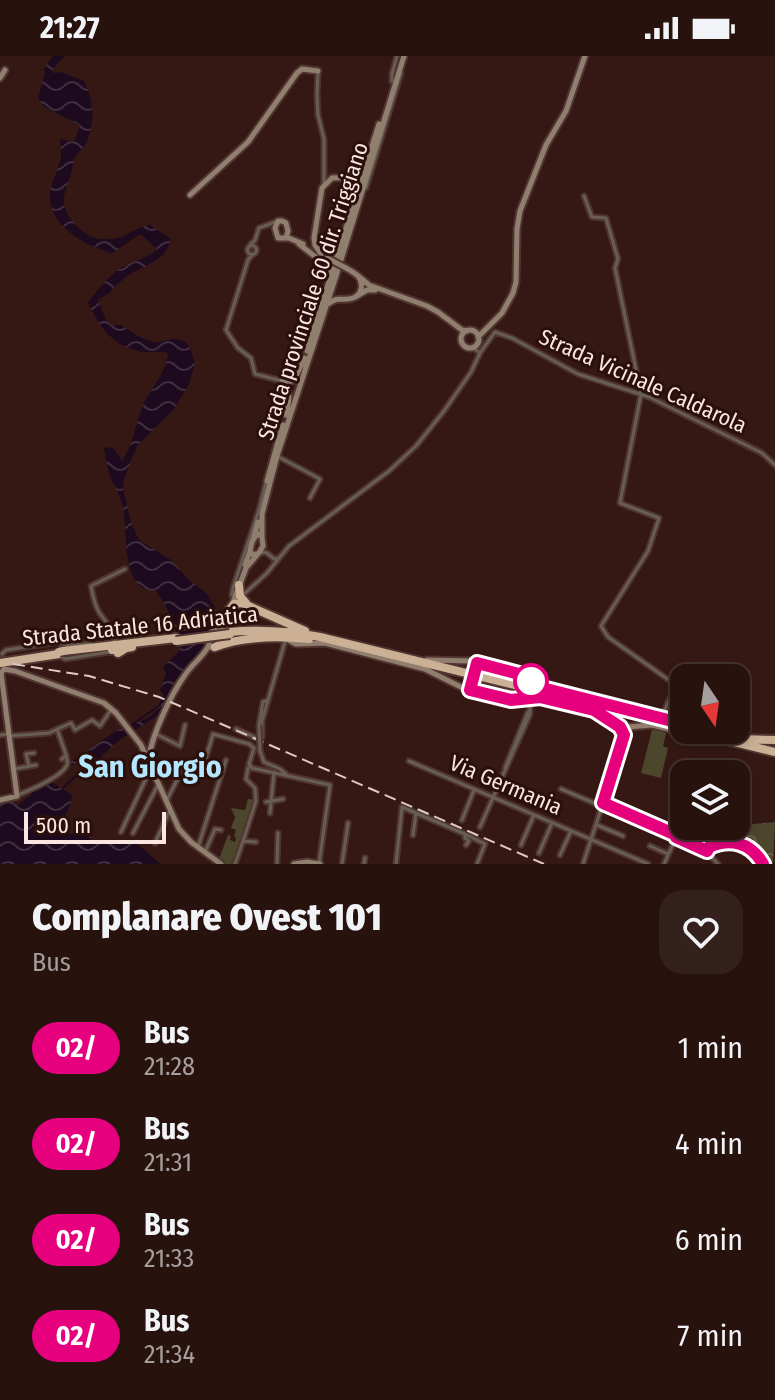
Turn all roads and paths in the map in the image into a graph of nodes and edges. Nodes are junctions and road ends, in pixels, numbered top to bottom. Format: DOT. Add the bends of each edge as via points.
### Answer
graph roads {
  1 [pos="400,56"];
  2 [pos="584,56"];
  3 [pos="5,70"];
  4 [pos="318,71"];
  5 [pos="0,78"];
  6 [pos="367,161"];
  7 [pos="326,178"];
  8 [pos="342,178"];
  9 [pos="190,195"];
  10 [pos="584,196"];
  11 [pos="354,201"];
  12 [pos="276,224"];
  13 [pos="316,224"];
  14 [pos="293,238"];
  15 [pos="253,246"];
  16 [pos="250,253"];
  17 [pos="324,256"];
  18 [pos="357,275"];
  19 [pos="336,276"];
  20 [pos="329,283"];
  21 [pos="357,296"];
  22 [pos="343,298"];
  23 [pos="319,327"];
  24 [pos="467,331"];
  25 [pos="477,335"];
  26 [pos="461,337"];
  27 [pos="476,349"];
  28 [pos="305,358"];
  29 [pos="292,366"];
  30 [pos="282,381"];
  31 [pos="641,394"];
  32 [pos="286,415"];
  33 [pos="279,437"];
  34 [pos="279,457"];
  35 [pos="775,465"];
  36 [pos="310,498"];
  37 [pos="262,537"];
  38 [pos="252,540"];
  39 [pos="263,546"];
  40 [pos="255,553"];
  41 [pos="267,553"];
  42 [pos="276,560"];
  43 [pos="125,569"];
  44 [pos="239,585"];
  45 [pos="236,596"];
  46 [pos="249,606"];
  47 [pos="228,610"];
  48 [pos="270,616"];
  49 [pos="216,627"];
  50 [pos="266,635"];
  51 [pos="226,636"];
  52 [pos="286,638"];
  53 [pos="320,638"];
  54 [pos="176,639"];
  55 [pos="143,644"];
  56 [pos="117,645"];
  57 [pos="212,647"];
  58 [pos="102,648"];
  59 [pos="61,652"];
  60 [pos="477,663"];
  61 [pos="1,674"];
  62 [pos="21,674"];
  63 [pos="511,674"];
  64 [pos="474,679"];
  65 [pos="532,694"];
  66 [pos="506,696"];
  67 [pos="266,701"];
  68 [pos="113,709"];
  69 [pos="661,718"];
  70 [pos="670,722"];
  71 [pos="185,725"];
  72 [pos="670,725"];
  73 [pos="57,729"];
  74 [pos="236,729"];
  75 [pos="625,729"];
  76 [pos="156,734"];
  77 [pos="0,735"];
  78 [pos="9,735"];
  79 [pos="750,738"];
  80 [pos="775,738"];
  81 [pos="750,741"];
  82 [pos="745,744"];
  83 [pos="749,744"];
  84 [pos="147,747"];
  85 [pos="775,752"];
  86 [pos="34,753"];
  87 [pos="226,760"];
  88 [pos="409,761"];
  89 [pos="249,764"];
  90 [pos="36,765"];
  91 [pos="150,765"];
  92 [pos="29,766"];
  93 [pos="14,769"];
  94 [pos="274,772"];
  95 [pos="286,774"];
  96 [pos="501,782"];
  97 [pos="158,785"];
  98 [pos="475,789"];
  99 [pos="561,789"];
  100 [pos="519,790"];
  101 [pos="17,796"];
  102 [pos="493,797"];
  103 [pos="283,799"];
  104 [pos="0,800"];
  105 [pos="166,802"];
  106 [pos="268,802"];
  107 [pos="603,804"];
  108 [pos="170,810"];
  109 [pos="270,813"];
  110 [pos="416,813"];
  111 [pos="534,815"];
  112 [pos="462,820"];
  113 [pos="348,823"];
  114 [pos="552,823"];
  115 [pos="596,824"];
  116 [pos="480,827"];
  117 [pos="221,830"];
  118 [pos="571,831"];
  119 [pos="121,832"];
  120 [pos="133,833"];
  121 [pos="278,833"];
  122 [pos="670,833"];
  123 [pos="465,834"];
  124 [pos="413,835"];
  125 [pos="623,836"];
  126 [pos="591,839"];
  127 [pos="675,840"];
  128 [pos="685,840"];
  129 [pos="695,840"];
  130 [pos="243,841"];
  131 [pos="256,842"];
  132 [pos="155,843"];
  133 [pos="691,843"];
  134 [pos="466,845"];
  135 [pos="521,845"];
  136 [pos="650,846"];
  137 [pos="198,847"];
  138 [pos="708,849"];
  139 [pos="205,852"];
  140 [pos="539,853"];
  141 [pos="668,854"];
  142 [pos="560,855"];
  143 [pos="365,858"];
  144 [pos="715,863"];
  145 [pos="221,864"];
  146 [pos="235,864"];
  147 [pos="277,864"];
  148 [pos="294,864"];
  149 [pos="319,864"];
  150 [pos="342,864"];
  151 [pos="364,864"];
  152 [pos="396,864"];
  153 [pos="477,864"];
  154 [pos="583,864"];
  155 [pos="648,864"];
  156 [pos="664,864"];
  157 [pos="763,864"];
  1 -- 6 [label="main road"];
  1 -- 19 [label="main road, Strada provinciale 60 dir. Triggiano"];
  2 -- 25 [label="main road" via="566,111 520,211 511,300"];
  3 -- 5 [label="main road"];
  4 -- 7 [label="street"];
  4 -- 9 [label="main road" via="297,73 248,142"];
  6 -- 8 [label="main road" via="357,175"];
  6 -- 11 [label="main road"];
  7 -- 8 [label="main road"];
  7 -- 13 [label="main road"];
  8 -- 11 [label="main road" via="352,185"];
  10 -- 31 [label="street" via="592,217 606,218 618,259 615,268"];
  11 -- 20 [label="main road"];
  12 -- 14 [label="main road" via="284,222"];
  12 -- 14 [label="main road" via="278,238"];
  12 -- 15 [label="street" via="259,228"];
  13 -- 14 [label="main road" via="310,237"];
  13 -- 17 [label="main road" via="314,243"];
  14 -- 17 [label="main road"];
  14 -- 20 [label="main road" via="328,267"];
  15 -- 16 [label="street"];
  15 -- 16 [label="street" via="256,252"];
  16 -- 30 [label="street" via="226,330 251,358 254,373"];
  17 -- 18 [label="main road, bridge"];
  18 -- 21 [label="main road" via="362,286"];
  18 -- 24 [label="main road" via="369,285 427,306"];
  19 -- 22 [label="main road" via="335,289"];
  19 -- 23 [label="main road, Strada provinciale 60 dir. Triggiano"];
  20 -- 28 [label="main road"];
  21 -- 22 [label="main road"];
  21 -- 26 [label="main road" via="370,289 428,310"];
  22 -- 23 [label="main road" via="329,303"];
  23 -- 34 [label="main road, Strada provinciale 60 dir. Triggiano"];
  24 -- 25 [label="main road"];
  24 -- 26 [label="main road"];
  25 -- 27 [label="main road"];
  26 -- 27 [label="main road" via="464,345"];
  27 -- 31 [label="street, Strada Vicinale Caldarola" via="495,332 578,374"];
  27 -- 42 [label="street" via="471,372 416,446"];
  28 -- 30 [label="main road" via="296,378"];
  28 -- 32 [label="main road"];
  29 -- 30 [label="street"];
  30 -- 32 [label="main road" via="290,396"];
  31 -- 35 [label="street, Strada Vicinale Caldarola" via="762,453"];
  31 -- 69 [label="street" via="619,501 659,520 648,551 601,626 608,637 676,685"];
  32 -- 33 [label="main road"];
  33 -- 38 [label="main road"];
  33 -- 38 [label="street"];
  34 -- 36 [label="street" via="320,479"];
  34 -- 37 [label="main road, Strada provinciale 60 dir. Triggiano" via="264,508"];
  37 -- 38 [label="main road"];
  37 -- 39 [label="main road, Strada provinciale 60 dir. Triggiano"];
  38 -- 40 [label="main road"];
  38 -- 45 [label="street" via="233,589"];
  39 -- 40 [label="main road"];
  39 -- 41 [label="street"];
  40 -- 41 [label="street"];
  40 -- 44 [label="main road"];
  40 -- 45 [label="main road"];
  41 -- 42 [label="street"];
  42 -- 45 [label="street" via="246,594"];
  43 -- 56 [label="street" via="91,586"];
  44 -- 45 [label="highway"];
  44 -- 47 [label="main road"];
  45 -- 46 [label="highway"];
  45 -- 47 [label="main road"];
  46 -- 47 [label="highway" via="239,603"];
  46 -- 48 [label="highway"];
  47 -- 49 [label="main road"];
  47 -- 51 [label="main road"];
  48 -- 50 [label="highway" via="273,626"];
  48 -- 53 [label="highway"];
  48 -- 60 [label="main road" via="278,613 312,632 420,659"];
  49 -- 51 [label="main road"];
  49 -- 57 [label="main road" via="210,636"];
  50 -- 51 [label="highway, Strada Statale 16 Adriatica"];
  50 -- 52 [label="highway"];
  50 -- 53 [label="highway, Strada Statale 16 Adriatica" via="282,631"];
  51 -- 54 [label="highway, Strada Statale 16 Adriatica, bridge"];
  51 -- 57 [label="highway"];
  52 -- 53 [label="highway"];
  52 -- 64 [label="main road" via="294,644 325,643 425,669 459,686"];
  52 -- 67 [label="street"];
  53 -- 64 [label="highway, Strada Statale 16 Adriatica"];
  54 -- 55 [label="highway, Strada Statale 16 Adriatica"];
  54 -- 56 [label="highway, Strada Statale 16 Adriatica"];
  55 -- 56 [label="highway"];
  55 -- 58 [label="highway, Strada Statale 16 Adriatica"];
  56 -- 58 [label="highway, Strada Statale 16 Adriatica"];
  56 -- 59 [label="street"];
  56 -- 59 [label="street" via="103,653 65,659"];
  57 -- 76 [label="main road" via="184,675"];
  58 -- 59 [label="highway, Strada Statale 16 Adriatica"];
  59 -- 61 [label="highway, Strada Statale 16 Adriatica"];
  60 -- 63 [label="main road"];
  60 -- 64 [label="main road"];
  61 -- 62 [label="main road"];
  61 -- 62 [label="main road" via="6,669"];
  61 -- 78 [label="main road"];
  62 -- 68 [label="main road"];
  63 -- 64 [label="highway" via="505,681"];
  63 -- 65 [label="highway" via="513,683"];
  63 -- 69 [label="main road" via="542,688"];
  64 -- 65 [label="highway"];
  64 -- 66 [label="main road"];
  64 -- 66 [label="highway" via="504,687"];
  65 -- 66 [label="highway" via="514,689"];
  65 -- 72 [label="highway"];
  65 -- 75 [label="main road" via="594,710"];
  65 -- 96 [label="street" via="530,714"];
  67 -- 74 [label="street" via="261,738"];
  67 -- 95 [label="street, bridge" via="259,725 260,751 264,762"];
  68 -- 73 [label="street" via="100,726 92,720 75,730 71,723"];
  68 -- 84 [label="main road"];
  69 -- 70 [label="main road"];
  71 -- 76 [label="street" via="180,746"];
  73 -- 78 [label="street"];
  73 -- 101 [label="street" via="67,763 64,770"];
  75 -- 85 [label="main road" via="652,725"];
  75 -- 107 [label="street"];
  76 -- 84 [label="main road"];
  77 -- 78 [label="street"];
  78 -- 93 [label="main road"];
  79 -- 80 [label="main road"];
  80 -- 81 [label="highway"];
  82 -- 85 [label="highway"];
  83 -- 85 [label="highway"];
  84 -- 91 [label="main road"];
  86 -- 92 [label="street" via="26,754"];
  87 -- 137 [label="street"];
  88 -- 98 [label="street, Via Germania"];
  89 -- 94 [label="street"];
  89 -- 105 [label="street" via="254,748 213,734 202,771 184,766"];
  89 -- 130 [label="street" via="246,779 255,788 256,801"];
  90 -- 92 [label="street"];
  91 -- 97 [label="main road"];
  91 -- 119 [label="street"];
  92 -- 93 [label="street"];
  93 -- 101 [label="main road"];
  94 -- 95 [label="street"];
  94 -- 106 [label="street"];
  95 -- 149 [label="street" via="330,785"];
  96 -- 100 [label="street"];
  96 -- 102 [label="street"];
  97 -- 105 [label="main road"];
  97 -- 120 [label="street"];
  98 -- 102 [label="street, Via Germania"];
  98 -- 112 [label="street"];
  99 -- 107 [label="street"];
  101 -- 104 [label="main road"];
  102 -- 111 [label="street, Via Germania"];
  102 -- 116 [label="street"];
  103 -- 106 [label="street"];
  105 -- 108 [label="main road"];
  106 -- 109 [label="street"];
  107 -- 115 [label="street"];
  107 -- 122 [label="street"];
  108 -- 132 [label="street"];
  108 -- 137 [label="main road" via="182,833"];
  110 -- 123 [label="street"];
  110 -- 124 [label="street"];
  110 -- 152 [label="street" via="401,808"];
  111 -- 114 [label="street, Via Germania"];
  111 -- 135 [label="street"];
  113 -- 150 [label="street"];
  114 -- 118 [label="street, Via Germania"];
  114 -- 140 [label="street"];
  115 -- 125 [label="street"];
  115 -- 126 [label="street"];
  117 -- 139 [label="street" via="215,829"];
  118 -- 126 [label="street, Via Germania"];
  118 -- 142 [label="street"];
  121 -- 147 [label="street"];
  123 -- 134 [label="street"];
  123 -- 153 [label="street" via="485,843"];
  126 -- 154 [label="street"];
  126 -- 155 [label="street, Via Germania"];
  127 -- 141 [label="street"];
  128 -- 133 [label="street"];
  129 -- 133 [label="street"];
  130 -- 131 [label="street"];
  130 -- 146 [label="street"];
  133 -- 138 [label="street"];
  136 -- 141 [label="street"];
  137 -- 139 [label="main road"];
  138 -- 144 [label="street"];
  138 -- 157 [label="street" via="739,843"];
  139 -- 145 [label="main road"];
  141 -- 156 [label="street"];
  143 -- 151 [label="street"];
  148 -- 149 [label="main road"];
}
